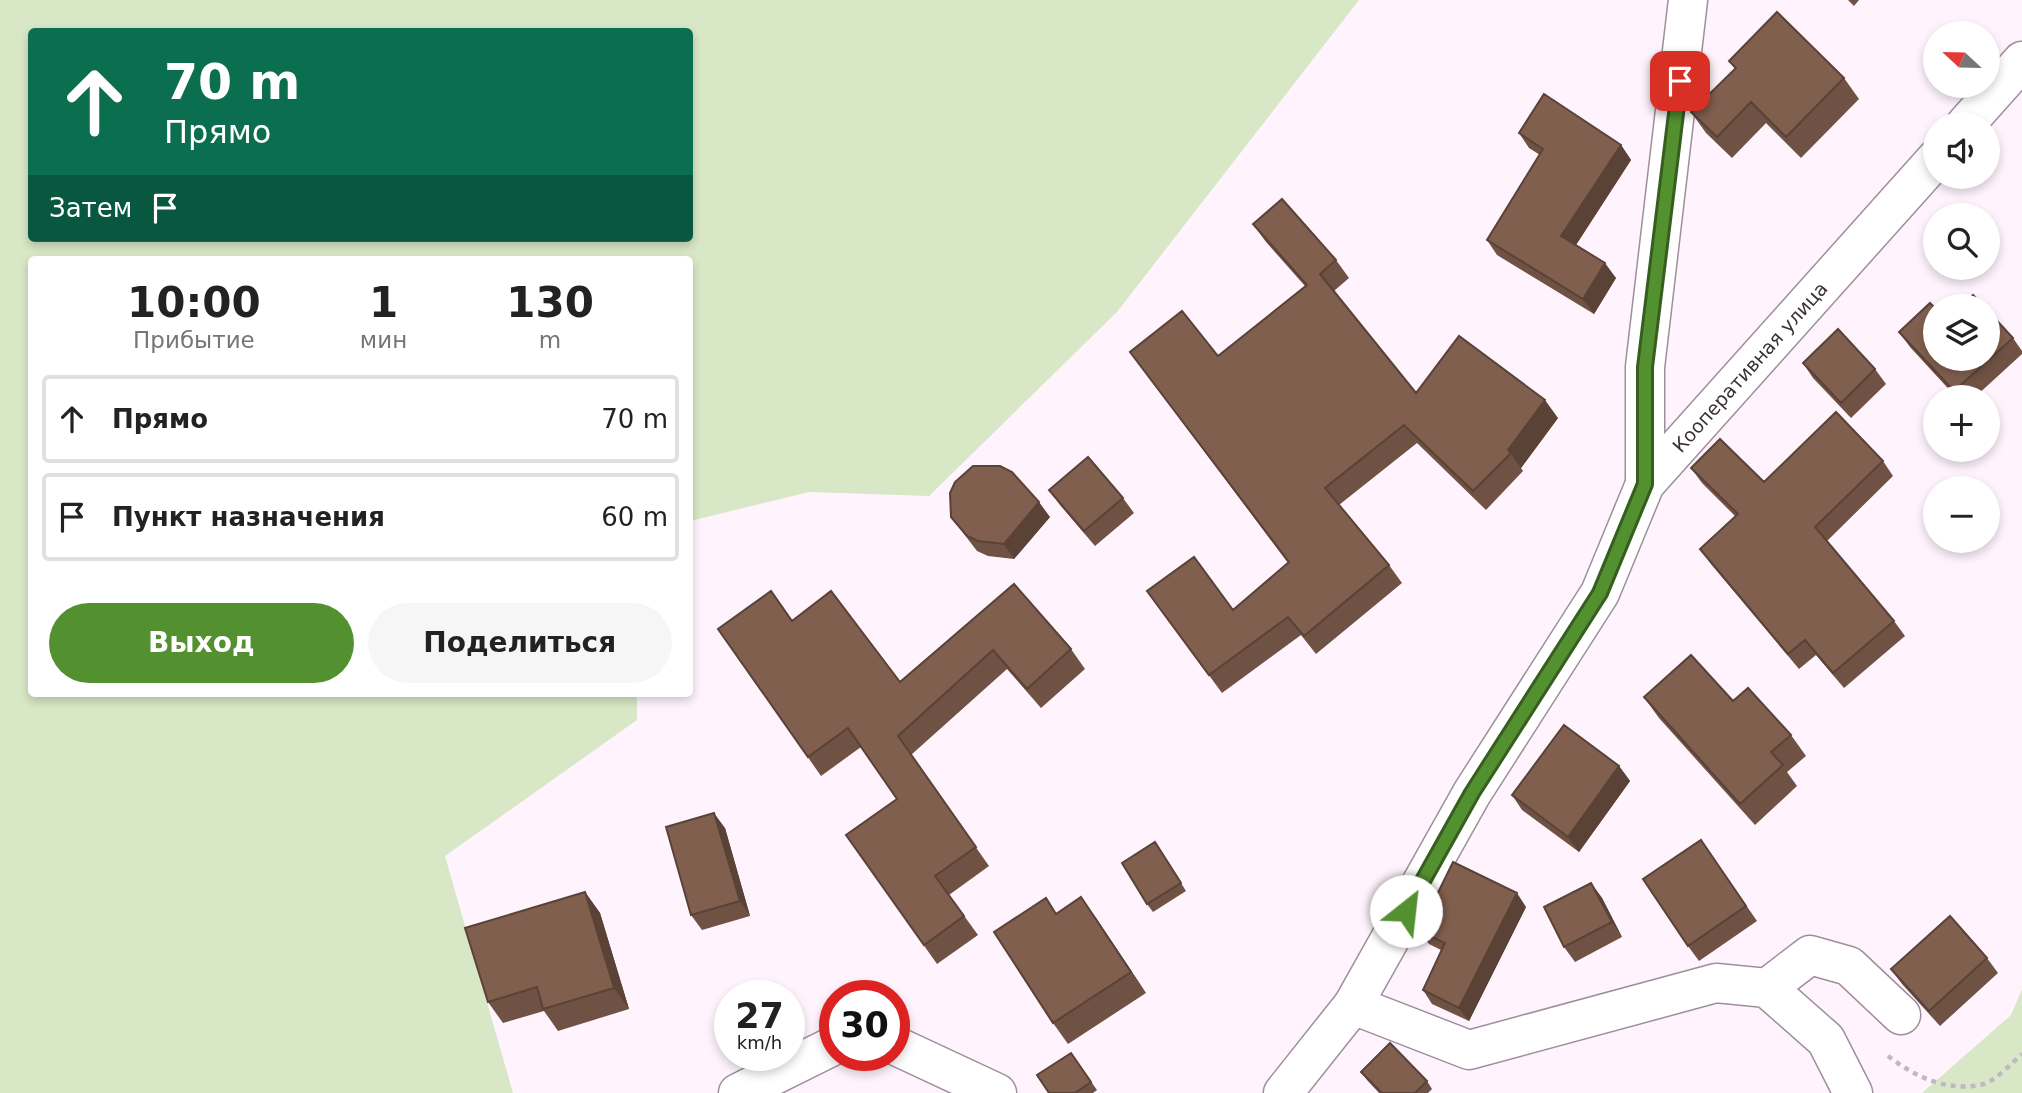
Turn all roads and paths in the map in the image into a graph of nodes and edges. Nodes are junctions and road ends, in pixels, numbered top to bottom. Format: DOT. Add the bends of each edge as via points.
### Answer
graph roads {
  1 [pos="1688,0"];
  2 [pos="2022,61"];
  3 [pos="1977,112"];
  4 [pos="1923,174"];
  5 [pos="1645,484"];
  6 [pos="1767,988"];
  7 [pos="1353,1005"];
  8 [pos="1902,1015"];
  9 [pos="910,1052"];
  10 [pos="819,1053"];
  11 [pos="738,1093"];
  12 [pos="997,1093"];
  13 [pos="1283,1093"];
  14 [pos="1853,1093"];
  1 -- 5 [label="street" via="1645,367"];
  2 -- 3 [label="street"];
  4 -- 5 [label="street, Кооперативная улица"];
  5 -- 7 [label="street, Кооперативная улица" via="1600,593 1472,793"];
  6 -- 7 [label="street" via="1716,983 1469,1050"];
  6 -- 8 [label="street" via="1810,956 1849,966"];
  6 -- 14 [label="street" via="1826,1040"];
  7 -- 13 [label="street, Кооперативная улица"];
  9 -- 12 [label="street"];
  10 -- 11 [label="street"];
}
